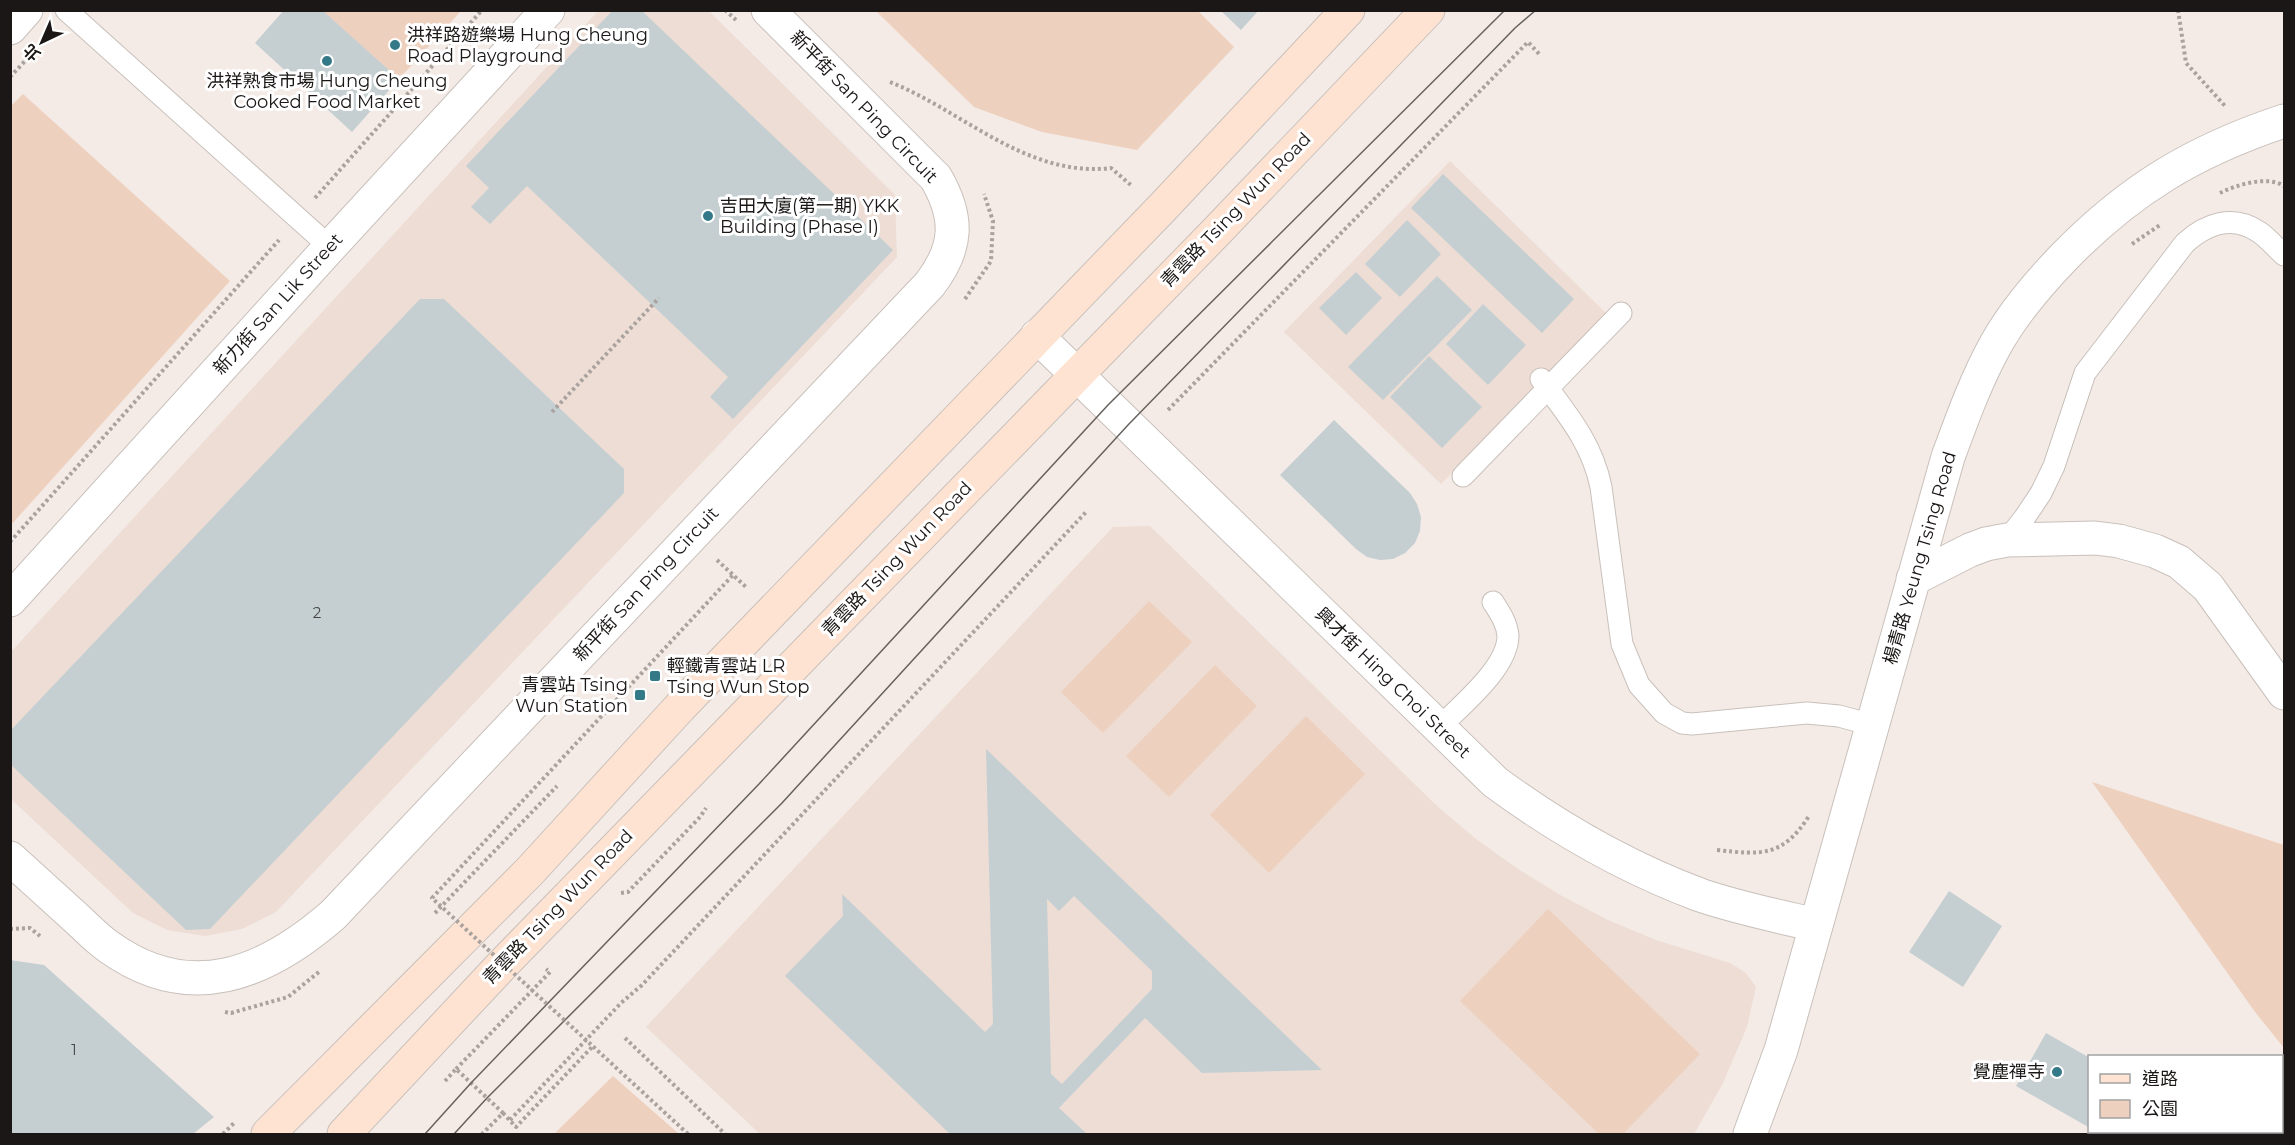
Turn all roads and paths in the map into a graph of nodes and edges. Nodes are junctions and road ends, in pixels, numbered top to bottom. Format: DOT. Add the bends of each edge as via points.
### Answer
graph roads {
  1 [pos="26,10"];
  2 [pos="66,10"];
  3 [pos="482,10"];
  4 [pos="548,10"];
  5 [pos="725,10"];
  6 [pos="1348,10"];
  7 [pos="1428,10"];
  8 [pos="2178,10"];
  9 [pos="755,19"];
  10 [pos="10,28"];
  11 [pos="1541,56"];
  12 [pos="887,81"];
  13 [pos="2229,110"];
  14 [pos="2284,122"];
  15 [pos="1132,186"];
  16 [pos="2284,186"];
  17 [pos="2218,194"];
  18 [pos="298,218"];
  19 [pos="2166,221"];
  20 [pos="330,247"];
  21 [pos="2127,248"];
  22 [pos="2284,255"];
  23 [pos="659,298"];
  24 [pos="1622,313"];
  25 [pos="1037,336"];
  26 [pos="1077,375"];
  27 [pos="1545,384"];
  28 [pos="1168,410"];
  29 [pos="552,412"];
  30 [pos="1463,476"];
  31 [pos="1087,511"];
  32 [pos="2007,540"];
  33 [pos="10,542"];
  34 [pos="712,556"];
  35 [pos="733,575"];
  36 [pos="1913,579"];
  37 [pos="747,588"];
  38 [pos="10,600"];
  39 [pos="1493,602"];
  40 [pos="2284,693"];
  41 [pos="1872,725"];
  42 [pos="1439,728"];
  43 [pos="14,868"];
  44 [pos="1816,924"];
  45 [pos="30,928"];
  46 [pos="10,929"];
  47 [pos="550,972"];
  48 [pos="533,991"];
  49 [pos="625,1038"];
  50 [pos="593,1046"];
  51 [pos="456,1069"];
  52 [pos="444,1082"];
  53 [pos="503,1113"];
  54 [pos="510,1120"];
  55 [pos="268,1134"];
  56 [pos="344,1134"];
  57 [pos="482,1134"];
  58 [pos="688,1134"];
  59 [pos="725,1134"];
  60 [pos="1750,1134"];
  1 -- 10 [label="street"];
  2 -- 18 [label="lane"];
  3 -- 18 [label="path"];
  4 -- 20 [label="street, 新力街 San Lik Street"];
  5 -- 9 [label="path"];
  6 -- 25 [label="main road"];
  7 -- 26 [label="main road, 青雲路 Tsing Wun Road"];
  8 -- 13 [label="path" via="2186,63"];
  9 -- 43 [label="street, 新平街 San Ping Circuit" via="936,178 951,212 953,230 950,250 930,284 333,915 293,948 271,961 228,975 204,978 158,972 137,965 108,947"];
  11 -- 28 [label="path" via="1528,42"];
  12 -- 15 [label="path" via="1024,153 1076,169 1111,168"];
  14 -- 36 [label="street, 楊青路 Yeung Tsing Road" via="2241,135 2165,173 2104,219 2043,279 2017,312 1980,376 1948,457"];
  16 -- 17 [label="path" via="2278,182 2239,184"];
  18 -- 20 [label="lane"];
  18 -- 33 [label="path"];
  19 -- 21 [label="path"];
  20 -- 38 [label="street, 新力街 San Lik Street"];
  22 -- 32 [label="lane" via="2259,232 2227,222 2211,225 2185,243 2085,373 2054,466 2041,493"];
  23 -- 29 [label="path"];
  24 -- 27 [label="lane"];
  25 -- 26 [label="street, 興才街 Hing Choi Street"];
  25 -- 55 [label="main road" via="680,707 530,871"];
  26 -- 42 [label="street, 興才街 Hing Choi Street"];
  26 -- 56 [label="main road, 青雲路 Tsing Wun Road" via="511,955"];
  27 -- 30 [label="lane"];
  27 -- 41 [label="lane" via="1576,424 1594,463 1601,487 1622,644 1635,679 1654,705 1672,719 1692,724 1807,713"];
  31 -- 54 [label="path"];
  32 -- 36 [label="street" via="1970,550"];
  32 -- 40 [label="street" via="2103,539 2139,546 2179,561 2208,587"];
  34 -- 35 [label="path"];
  35 -- 37 [label="path"];
  35 -- 48 [label="path, bridge" via="432,898"];
  36 -- 41 [label="street, 楊青路 Yeung Tsing Road"];
  39 -- 42 [label="lane" via="1508,636 1504,654 1495,670"];
  41 -- 44 [label="street, 楊青路 Yeung Tsing Road"];
  42 -- 44 [label="street, 興才街 Hing Choi Street" via="1495,782 1594,847 1702,895"];
  44 -- 60 [label="street, 楊青路 Yeung Tsing Road" via="1781,1050"];
  45 -- 46 [label="path"];
  47 -- 48 [label="path"];
  48 -- 50 [label="path, bridge"];
  48 -- 51 [label="path"];
  49 -- 59 [label="path"];
  50 -- 54 [label="path" via="516,1127"];
  50 -- 58 [label="path, bridge"];
  51 -- 52 [label="path"];
  51 -- 53 [label="path"];
  53 -- 54 [label="path"];
  53 -- 57 [label="path"];
}
